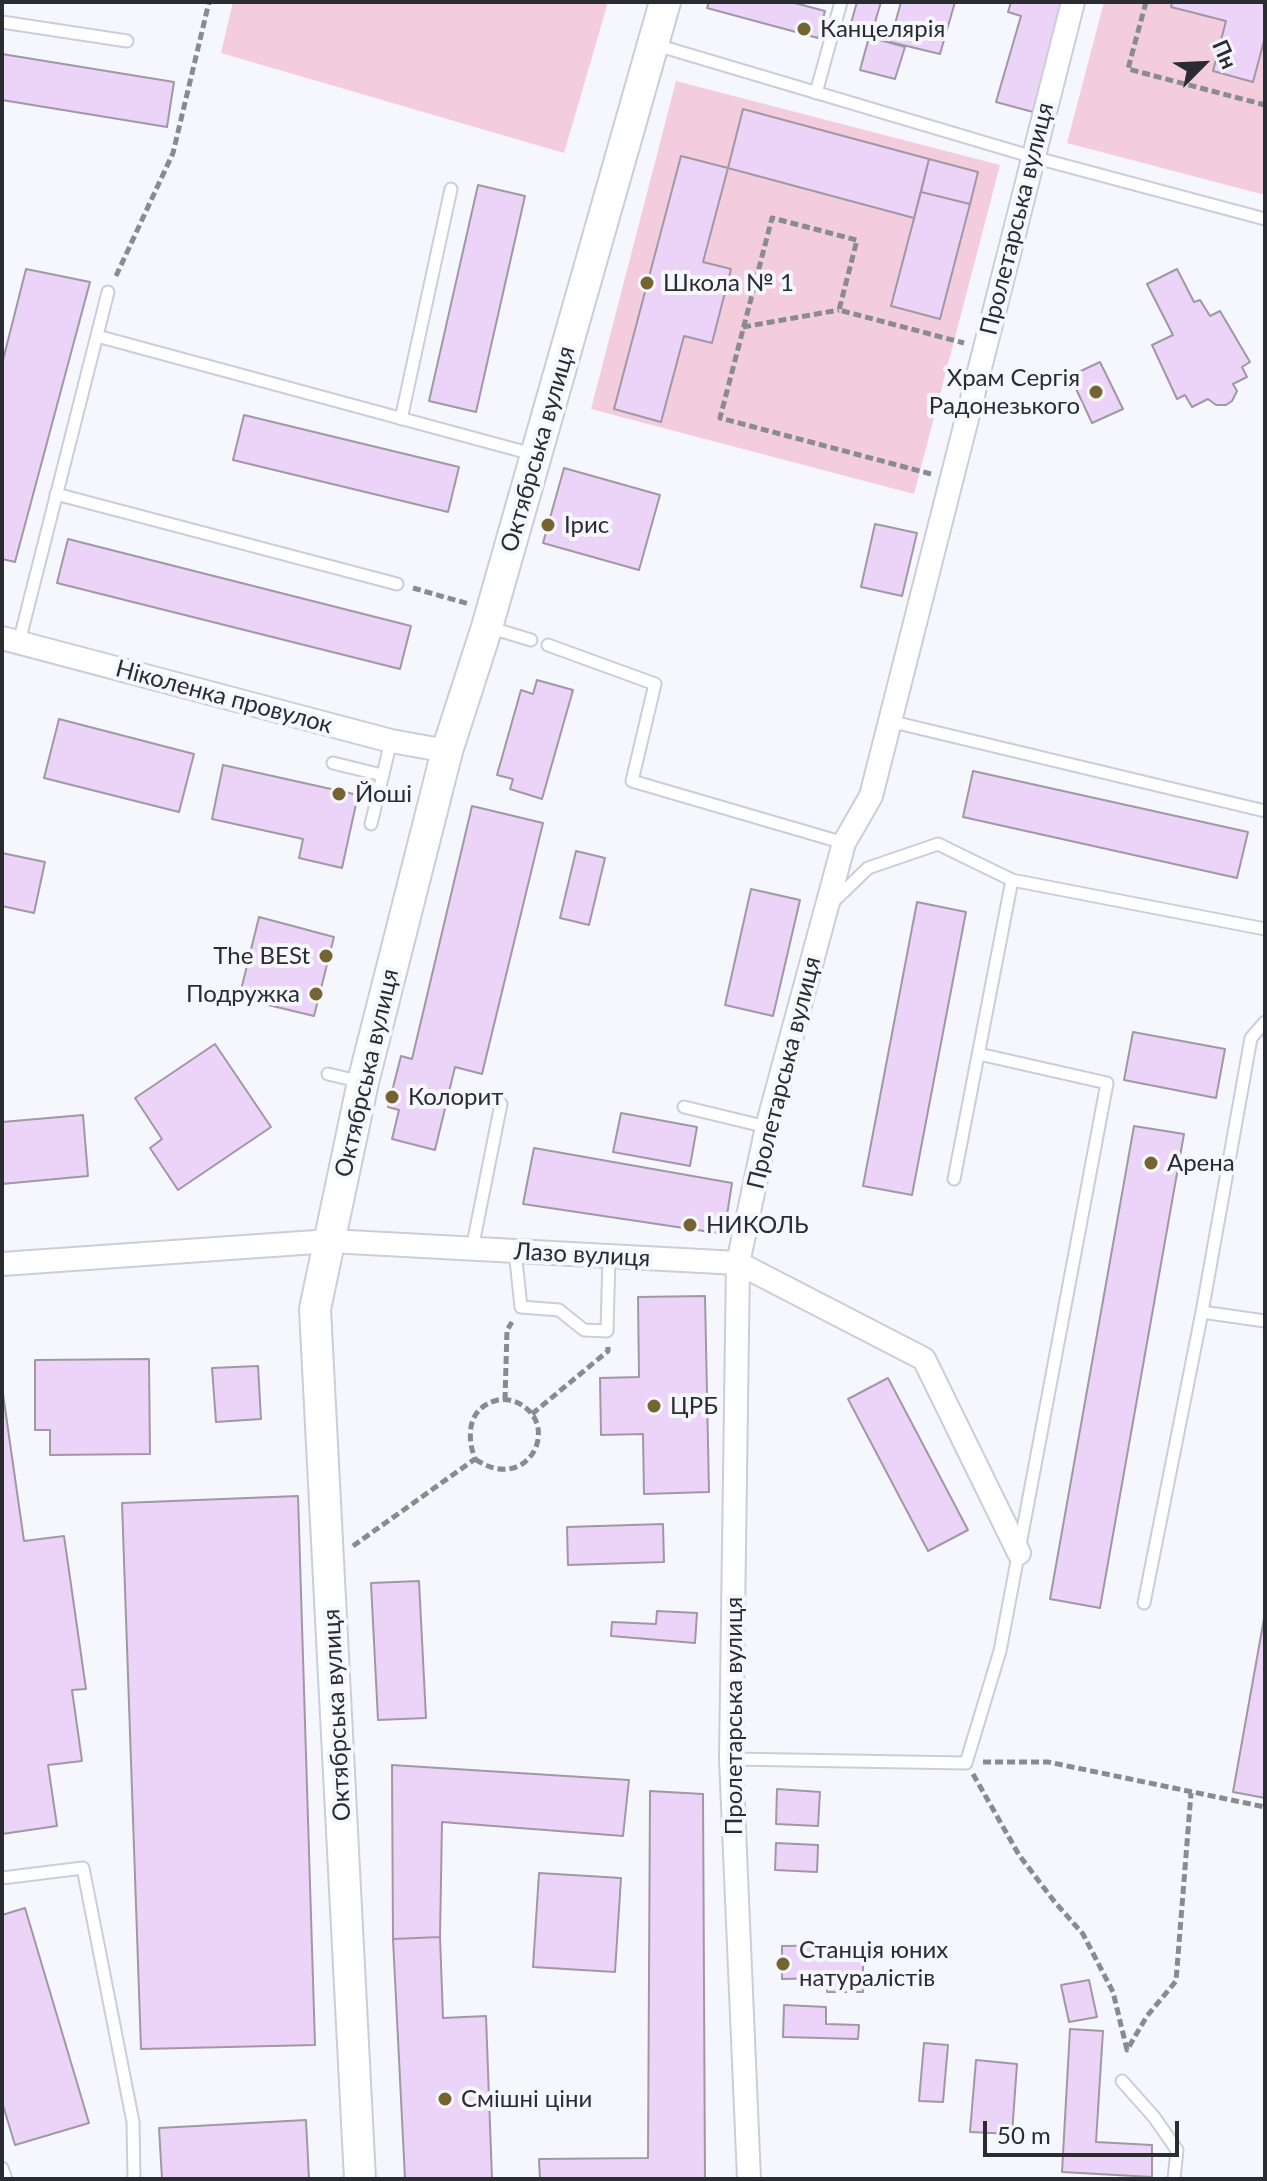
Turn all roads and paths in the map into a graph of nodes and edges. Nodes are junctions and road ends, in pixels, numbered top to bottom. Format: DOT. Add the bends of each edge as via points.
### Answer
graph roads {
  1 [pos="209,2"];
  2 [pos="665,2"];
  3 [pos="841,2"];
  4 [pos="1073,2"];
  5 [pos="1146,2"];
  6 [pos="2,22"];
  7 [pos="127,41"];
  8 [pos="652,44"];
  9 [pos="816,93"];
  10 [pos="1265,105"];
  11 [pos="1033,157"];
  12 [pos="451,189"];
  13 [pos="1265,219"];
  14 [pos="108,292"];
  15 [pos="839,310"];
  16 [pos="743,327"];
  17 [pos="97,336"];
  18 [pos="984,348"];
  19 [pos="401,419"];
  20 [pos="536,455"];
  21 [pos="951,479"];
  22 [pos="56,494"];
  23 [pos="397,584"];
  24 [pos="490,619"];
  25 [pos="10,640"];
  26 [pos="531,640"];
  27 [pos="548,645"];
  28 [pos="889,721"];
  29 [pos="391,741"];
  30 [pos="447,751"];
  31 [pos="333,763"];
  32 [pos="382,775"];
  33 [pos="1265,811"];
  34 [pos="371,824"];
  35 [pos="844,843"];
  36 [pos="1012,880"];
  37 [pos="827,908"];
  38 [pos="1265,929"];
  39 [pos="1265,1022"];
  40 [pos="979,1054"];
  41 [pos="328,1074"];
  42 [pos="363,1082"];
  43 [pos="501,1104"];
  44 [pos="684,1107"];
  45 [pos="767,1127"];
  46 [pos="954,1179"];
  47 [pos="330,1241"];
  48 [pos="472,1250"];
  49 [pos="515,1251"];
  50 [pos="609,1257"];
  51 [pos="738,1263"];
  52 [pos="2,1264"];
  53 [pos="521,1307"];
  54 [pos="1202,1312"];
  55 [pos="1265,1321"];
  56 [pos="607,1331"];
  57 [pos="505,1400"];
  58 [pos="532,1414"];
  59 [pos="475,1459"];
  60 [pos="1019,1553"];
  61 [pos="329,1563"];
  62 [pos="1144,1603"];
  63 [pos="731,1759"];
  64 [pos="966,1763"];
  65 [pos="1191,1793"];
  66 [pos="1265,1807"];
  67 [pos="2,1878"];
  68 [pos="1122,2081"];
  69 [pos="2,2168"];
  70 [pos="6,2179"];
  71 [pos="134,2179"];
  72 [pos="360,2179"];
  73 [pos="749,2179"];
  74 [pos="1174,2179"];
  1 -- 14 [label="path" via="173,153"];
  2 -- 8 [label="main road, Октябрська вулиця"];
  3 -- 9 [label="lane"];
  4 -- 11 [label="street, Пролетарська вулиця"];
  5 -- 10 [label="path" via="1128,69"];
  6 -- 7 [label="lane"];
  8 -- 9 [label="lane"];
  8 -- 20 [label="main road, Октябрська вулиця"];
  9 -- 11 [label="lane"];
  11 -- 13 [label="lane"];
  11 -- 18 [label="street, Пролетарська вулиця"];
  12 -- 19 [label="lane"];
  14 -- 17 [label="lane"];
  15 -- 16 [label="path"];
  15 -- 16 [label="path" via="857,240 772,218"];
  15 -- 18 [label="path"];
  16 -- 21 [label="path" via="720,418"];
  17 -- 19 [label="lane"];
  17 -- 22 [label="lane"];
  18 -- 21 [label="street, Пролетарська вулиця"];
  19 -- 20 [label="lane"];
  20 -- 24 [label="main road, Октябрська вулиця"];
  21 -- 28 [label="street, Пролетарська вулиця"];
  22 -- 23 [label="lane"];
  22 -- 25 [label="lane"];
  23 -- 24 [label="path"];
  24 -- 26 [label="lane"];
  24 -- 30 [label="main road, Октябрська вулиця"];
  25 -- 29 [label="street, Ніколенка провулок"];
  27 -- 35 [label="lane" via="655,684 632,781"];
  28 -- 33 [label="lane"];
  28 -- 35 [label="street, Пролетарська вулиця" via="871,796"];
  29 -- 30 [label="street, Ніколенка провулок"];
  29 -- 32 [label="lane"];
  30 -- 42 [label="main road, Октябрська вулиця"];
  31 -- 32 [label="lane"];
  32 -- 34 [label="lane"];
  35 -- 37 [label="street, Пролетарська вулиця"];
  36 -- 37 [label="lane" via="938,844 868,868"];
  36 -- 38 [label="lane"];
  36 -- 40 [label="lane"];
  37 -- 45 [label="street, Пролетарська вулиця"];
  39 -- 54 [label="lane" via="1251,1038"];
  40 -- 46 [label="lane"];
  40 -- 60 [label="lane" via="1107,1083"];
  41 -- 42 [label="lane"];
  42 -- 47 [label="main road, Октябрська вулиця"];
  43 -- 48 [label="lane"];
  44 -- 45 [label="lane"];
  45 -- 51 [label="street, Пролетарська вулиця"];
  47 -- 48 [label="street, Лазо вулиця"];
  47 -- 52 [label="street, Лазо вулиця"];
  47 -- 61 [label="main road, Октябрська вулиця" via="315,1309"];
  48 -- 49 [label="street, Лазо вулиця"];
  49 -- 50 [label="street, Лазо вулиця"];
  49 -- 53 [label="lane"];
  50 -- 51 [label="street, Лазо вулиця"];
  50 -- 56 [label="lane"];
  51 -- 60 [label="street, Лазо вулиця" via="924,1359"];
  51 -- 63 [label="street, Пролетарська вулиця"];
  53 -- 56 [label="lane" via="559,1310 584,1330"];
  53 -- 57 [label="path" via="507,1330"];
  54 -- 55 [label="lane"];
  54 -- 62 [label="lane"];
  56 -- 58 [label="path" via="608,1351"];
  57 -- 58 [label="path"];
  57 -- 59 [label="path" via="485,1406 475,1416 468,1442"];
  58 -- 59 [label="path" via="538,1438 527,1462 500,1471"];
  59 -- 61 [label="path"];
  60 -- 64 [label="lane" via="1000,1651"];
  61 -- 72 [label="main road, Октябрська вулиця"];
  63 -- 64 [label="lane"];
  63 -- 73 [label="street, Пролетарська вулиця"];
  64 -- 65 [label="path" via="1048,1762"];
  64 -- 65 [label="path" via="1019,1855 1083,1934 1113,1992 1127,2050 1176,1981"];
  65 -- 66 [label="path"];
  67 -- 71 [label="lane" via="83,1868 133,2122"];
  68 -- 74 [label="lane" via="1177,2150"];
  69 -- 70 [label="lane"];
}
